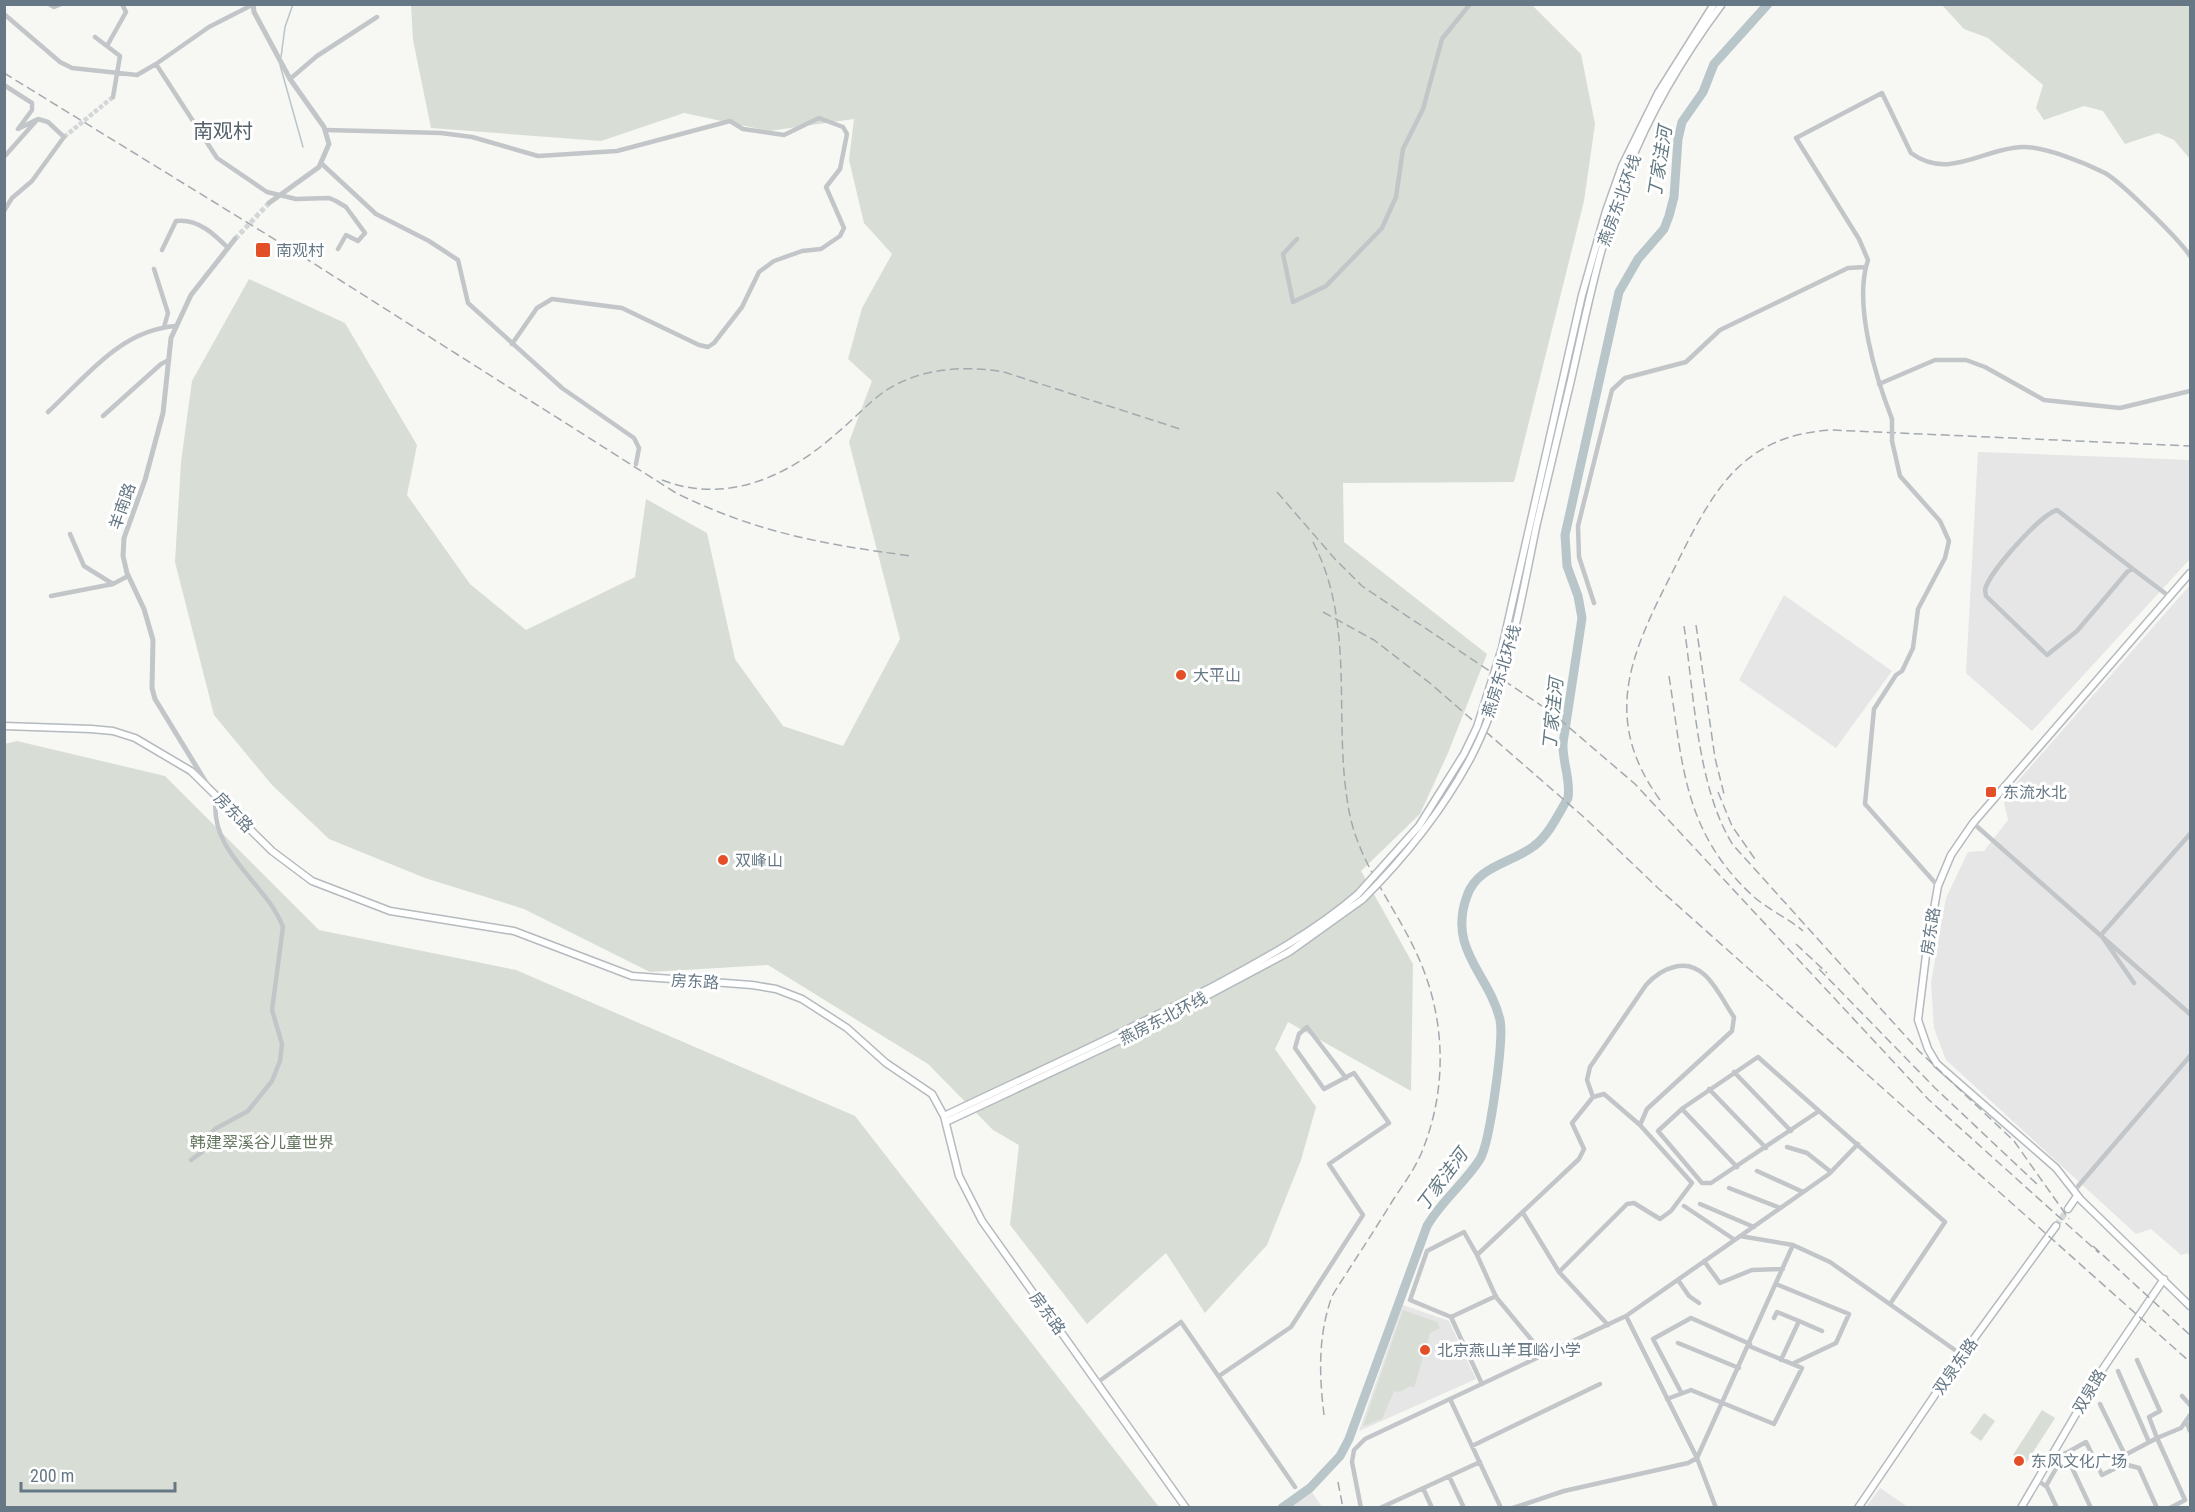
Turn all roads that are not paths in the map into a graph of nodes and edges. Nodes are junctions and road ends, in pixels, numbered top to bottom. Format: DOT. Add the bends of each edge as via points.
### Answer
graph roads {
  1 [pos="49,4"];
  2 [pos="62,4"];
  3 [pos="122,4"];
  4 [pos="1470,4"];
  5 [pos="1714,4"];
  6 [pos="1722,4"];
  7 [pos="253,5"];
  8 [pos="4,14"];
  9 [pos="377,17"];
  10 [pos="95,37"];
  11 [pos="107,46"];
  12 [pos="156,64"];
  13 [pos="115,74"];
  14 [pos="290,79"];
  15 [pos="4,85"];
  16 [pos="113,97"];
  17 [pos="38,119"];
  18 [pos="326,130"];
  19 [pos="4,157"];
  20 [pos="322,164"];
  21 [pos="278,195"];
  22 [pos="269,203"];
  23 [pos="6,208"];
  24 [pos="236,239"];
  25 [pos="1297,239"];
  26 [pos="228,248"];
  27 [pos="338,249"];
  28 [pos="162,250"];
  29 [pos="2190,256"];
  30 [pos="1866,267"];
  31 [pos="154,269"];
  32 [pos="176,326"];
  33 [pos="164,327"];
  34 [pos="512,344"];
  35 [pos="169,360"];
  36 [pos="1879,384"];
  37 [pos="2190,391"];
  38 [pos="48,412"];
  39 [pos="104,416"];
  40 [pos="636,464"];
  41 [pos="70,534"];
  42 [pos="2133,570"];
  43 [pos="2190,573"];
  44 [pos="128,576"];
  45 [pos="113,584"];
  46 [pos="51,596"];
  47 [pos="2170,597"];
  48 [pos="1594,603"];
  49 [pos="4,726"];
  50 [pos="207,784"];
  51 [pos="217,794"];
  52 [pos="1973,823"];
  53 [pos="2190,834"];
  54 [pos="1938,886"];
  55 [pos="1361,897"];
  56 [pos="2101,935"];
  57 [pos="2134,983"];
  58 [pos="2190,1014"];
  59 [pos="2190,1056"];
  60 [pos="1734,1072"];
  61 [pos="1346,1078"];
  62 [pos="1709,1089"];
  63 [pos="1593,1097"];
  64 [pos="1682,1108"];
  65 [pos="1819,1111"];
  66 [pos="945,1119"];
  67 [pos="1640,1125"];
  68 [pos="1791,1131"];
  69 [pos="1858,1144"];
  70 [pos="1787,1147"];
  71 [pos="1766,1148"];
  72 [pos="191,1160"];
  73 [pos="1737,1167"];
  74 [pos="1757,1171"];
  75 [pos="1831,1172"];
  76 [pos="1729,1188"];
  77 [pos="1803,1192"];
  78 [pos="2075,1193"];
  79 [pos="1700,1204"];
  80 [pos="1684,1206"];
  81 [pos="1780,1208"];
  82 [pos="2068,1209"];
  83 [pos="1523,1213"];
  84 [pos="2056,1226"];
  85 [pos="1754,1227"];
  86 [pos="1738,1238"];
  87 [pos="1793,1245"];
  88 [pos="1477,1255"];
  89 [pos="1704,1262"];
  90 [pos="1783,1269"];
  91 [pos="1559,1272"];
  92 [pos="2164,1279"];
  93 [pos="1678,1280"];
  94 [pos="1776,1284"];
  95 [pos="1496,1296"];
  96 [pos="1699,1303"];
  97 [pos="1890,1304"];
  98 [pos="2190,1306"];
  99 [pos="1626,1316"];
  100 [pos="1452,1317"];
  101 [pos="1774,1318"];
  102 [pos="1799,1322"];
  103 [pos="1608,1325"];
  104 [pos="1822,1331"];
  105 [pos="1678,1343"];
  106 [pos="1750,1345"];
  107 [pos="1962,1354"];
  108 [pos="1544,1355"];
  109 [pos="1781,1360"];
  110 [pos="2137,1360"];
  111 [pos="1792,1364"];
  112 [pos="1739,1368"];
  113 [pos="2118,1371"];
  114 [pos="1219,1376"];
  115 [pos="1098,1382"];
  116 [pos="1482,1384"];
  117 [pos="1600,1384"];
  118 [pos="1681,1392"];
  119 [pos="2182,1396"];
  120 [pos="1450,1399"];
  121 [pos="1667,1399"];
  122 [pos="1724,1402"];
  123 [pos="2100,1404"];
  124 [pos="2190,1406"];
  125 [pos="2190,1415"];
  126 [pos="2186,1421"];
  127 [pos="2190,1431"];
  128 [pos="2157,1438"];
  129 [pos="2149,1442"];
  130 [pos="1472,1446"];
  131 [pos="2053,1453"];
  132 [pos="2065,1453"];
  133 [pos="2125,1455"];
  134 [pos="1697,1458"];
  135 [pos="1480,1462"];
  136 [pos="2126,1465"];
  137 [pos="1449,1476"];
  138 [pos="2037,1480"];
  139 [pos="1295,1486"];
  140 [pos="2046,1486"];
  141 [pos="1423,1488"];
  142 [pos="2188,1499"];
  143 [pos="1394,1501"];
  144 [pos="1185,1508"];
  145 [pos="1361,1508"];
  146 [pos="1380,1508"];
  147 [pos="1397,1508"];
  148 [pos="1432,1508"];
  149 [pos="1464,1508"];
  150 [pos="1501,1508"];
  151 [pos="1513,1508"];
  152 [pos="1716,1508"];
  153 [pos="1858,1508"];
  154 [pos="2021,1508"];
  155 [pos="2057,1508"];
  156 [pos="2091,1508"];
  157 [pos="2157,1508"];
  158 [pos="2170,1508"];
  1 -- 2 [label="street"];
  3 -- 11 [label="street" via="126,12"];
  4 -- 25 [label="street" via="1442,39 1423,110 1403,149 1396,197 1382,228 1326,286 1293,302 1283,254"];
  5 -- 55 [label="main road, 燕房东北环线, bridge" via="1652,104 1622,166 1606,211 1582,295 1502,648 1477,727 1419,826"];
  6 -- 55 [label="main road, 燕房东北环线, bridge" via="1662,97 1614,207 1589,296 1496,700 1470,759 1429,823 1411,848"];
  7 -- 12 [label="street" via="209,27"];
  7 -- 14 [label="street"];
  8 -- 13 [label="street" via="60,62 72,68"];
  9 -- 14 [label="street" via="317,56"];
  10 -- 11 [label="street"];
  11 -- 13 [label="street" via="120,56"];
  12 -- 13 [label="street" via="136,75"];
  12 -- 21 [label="street" via="217,158 244,179"];
  13 -- 16 [label="street"];
  14 -- 18 [label="street"];
  15 -- 17 [label="street" via="32,103 32,110 18,129"];
  17 -- 19 [label="street"];
  17 -- 23 [label="street" via="48,122 64,137 32,181"];
  18 -- 20 [label="street" via="329,144"];
  18 -- 34 [label="street" via="441,133 495,142 538,156 624,150 730,121 743,129 775,135 792,132 819,118 843,128 847,134 840,169 826,187 844,228 840,236 821,249 774,261 759,272 742,307 714,343 699,345 622,308 552,299 537,308"];
  20 -- 21 [label="street"];
  20 -- 34 [label="street" via="376,214 458,260 468,303"];
  21 -- 22 [label="street"];
  21 -- 27 [label="street" via="329,198 346,207 365,233 358,241 346,235"];
  24 -- 26 [label="street, 羊南路"];
  26 -- 28 [label="street" via="210,229 182,220 176,221"];
  26 -- 32 [label="street, 羊南路" via="191,295"];
  29 -- 30 [label="street" via="2107,174 2079,161 2024,146 1955,164 1917,157 1911,153 1882,93 1796,138 1859,239 1868,260"];
  30 -- 36 [label="street" via="1866,324"];
  30 -- 48 [label="street" via="1848,268 1720,330 1686,362 1625,378 1612,390 1578,526 1579,557"];
  31 -- 33 [label="street" via="168,313"];
  32 -- 33 [label="street"];
  32 -- 35 [label="street, 羊南路"];
  33 -- 38 [label="street" via="133,336 112,351"];
  34 -- 40 [label="street" via="562,388 634,438 639,448"];
  35 -- 39 [label="street"];
  35 -- 44 [label="street, 羊南路" via="158,432 124,538"];
  36 -- 37 [label="street" via="1935,360 1966,360 2044,400 2120,408"];
  36 -- 54 [label="street, bridge" via="1892,419 1892,441 1900,476 1940,521 1950,542 1918,609 1913,648 1902,671 1874,709 1865,804"];
  41 -- 45 [label="street" via="84,566"];
  42 -- 42 [label="street" via="2128,571 2077,631 2048,655 1986,596 1985,590 1996,570 2041,519 2057,510"];
  42 -- 47 [label="street"];
  43 -- 47 [label="main road, 房东路"];
  44 -- 45 [label="street"];
  44 -- 50 [label="street, 羊南路" via="153,640 155,699"];
  45 -- 46 [label="street"];
  47 -- 52 [label="main road, 房东路"];
  49 -- 50 [label="main road, 房东路" via="113,731 153,747"];
  50 -- 51 [label="main road, 房东路"];
  51 -- 66 [label="main road, 房东路" via="272,851 312,881 390,911 514,932 632,976 752,985 802,999 848,1028 886,1063 925,1088 936,1099"];
  51 -- 72 [label="street" via="214,810 232,858 283,927 272,1010 282,1044 272,1081 256,1102 248,1111 215,1129 202,1152"];
  52 -- 54 [label="main road, 房东路" via="1951,855"];
  52 -- 56 [label="street"];
  53 -- 56 [label="street"];
  54 -- 78 [label="main road, 房东路" via="1918,1020 1928,1049 1937,1064 2056,1168"];
  55 -- 66 [label="main road, 燕房东北环线" via="1241,972"];
  56 -- 57 [label="street"];
  56 -- 58 [label="street"];
  59 -- 78 [label="street"];
  60 -- 62 [label="street"];
  60 -- 65 [label="street" via="1758,1057"];
  60 -- 68 [label="street"];
  61 -- 61 [label="street" via="1324,1089 1295,1048 1299,1034 1307,1027"];
  61 -- 114 [label="street" via="1354,1073 1389,1123 1329,1164 1363,1215 1291,1327"];
  62 -- 64 [label="street"];
  62 -- 71 [label="street"];
  63 -- 67 [label="street" via="1609,1096"];
  63 -- 67 [label="street" via="1587,1080 1590,1067 1653,976 1683,965 1698,968 1734,1017 1732,1031 1647,1109"];
  63 -- 83 [label="street" via="1572,1125 1584,1152"];
  64 -- 73 [label="street"];
  64 -- 73 [label="street" via="1658,1131 1702,1183 1711,1183"];
  65 -- 68 [label="street"];
  65 -- 69 [label="street"];
  66 -- 115 [label="main road, 房东路" via="959,1176 982,1221"];
  67 -- 91 [label="street" via="1692,1183 1660,1219 1634,1203 1627,1204"];
  68 -- 71 [label="street"];
  69 -- 75 [label="street"];
  69 -- 97 [label="street" via="1945,1222"];
  70 -- 75 [label="street" via="1807,1153"];
  71 -- 73 [label="street"];
  74 -- 77 [label="street"];
  75 -- 77 [label="street"];
  76 -- 81 [label="street"];
  77 -- 81 [label="street"];
  78 -- 82 [label="main road"];
  78 -- 92 [label="main road, 房东路"];
  79 -- 85 [label="street"];
  80 -- 86 [label="street"];
  81 -- 85 [label="street"];
  83 -- 88 [label="street"];
  83 -- 91 [label="street"];
  84 -- 107 [label="main road, 双泉东路"];
  85 -- 86 [label="street"];
  86 -- 87 [label="street"];
  86 -- 89 [label="street"];
  87 -- 90 [label="street"];
  87 -- 97 [label="street" via="1830,1262"];
  88 -- 95 [label="street"];
  88 -- 100 [label="street" via="1464,1232 1427,1251 1410,1300"];
  89 -- 90 [label="street" via="1720,1283 1752,1270"];
  89 -- 93 [label="street"];
  90 -- 94 [label="street"];
  91 -- 103 [label="street"];
  92 -- 98 [label="main road, 房东路"];
  92 -- 131 [label="main road, 双泉路" via="2100,1373"];
  93 -- 96 [label="street"];
  93 -- 99 [label="street"];
  94 -- 106 [label="street"];
  94 -- 111 [label="street" via="1849,1314 1836,1343"];
  95 -- 100 [label="street"];
  95 -- 108 [label="street"];
  97 -- 107 [label="street"];
  99 -- 103 [label="street"];
  99 -- 121 [label="street"];
  100 -- 116 [label="street"];
  101 -- 102 [label="street" via="1777,1312"];
  102 -- 104 [label="street"];
  102 -- 109 [label="street"];
  103 -- 108 [label="street"];
  105 -- 112 [label="street"];
  106 -- 109 [label="street"];
  106 -- 112 [label="street"];
  106 -- 118 [label="street" via="1691,1318 1653,1339"];
  107 -- 153 [label="main road, 双泉东路"];
  108 -- 116 [label="street"];
  109 -- 111 [label="street"];
  110 -- 128 [label="street" via="2160,1411 2149,1418"];
  111 -- 122 [label="street" via="1802,1368 1774,1424"];
  112 -- 122 [label="street"];
  113 -- 129 [label="street"];
  114 -- 115 [label="street" via="1181,1322"];
  114 -- 139 [label="street"];
  115 -- 144 [label="main road, 房东路"];
  116 -- 120 [label="street"];
  117 -- 130 [label="street"];
  118 -- 121 [label="street"];
  118 -- 122 [label="street" via="1691,1390"];
  119 -- 124 [label="street"];
  120 -- 130 [label="street"];
  120 -- 145 [label="street" via="1365,1439 1354,1450 1352,1462"];
  121 -- 134 [label="street"];
  122 -- 134 [label="street"];
  123 -- 133 [label="street"];
  125 -- 126 [label="street"];
  126 -- 127 [label="street"];
  126 -- 128 [label="street" via="2181,1428"];
  128 -- 129 [label="street"];
  128 -- 142 [label="street"];
  129 -- 133 [label="street"];
  130 -- 135 [label="street"];
  131 -- 132 [label="street" via="2059,1457"];
  131 -- 138 [label="main road, 双泉路"];
  132 -- 136 [label="street" via="2086,1442 2102,1475"];
  132 -- 140 [label="street"];
  132 -- 156 [label="street"];
  133 -- 136 [label="street"];
  134 -- 151 [label="street" via="1564,1491"];
  134 -- 152 [label="street"];
  135 -- 137 [label="street"];
  135 -- 150 [label="street"];
  136 -- 157 [label="street" via="2139,1468"];
  137 -- 141 [label="street"];
  137 -- 149 [label="street"];
  138 -- 140 [label="street"];
  138 -- 154 [label="main road, 双泉路"];
  140 -- 155 [label="street"];
  141 -- 143 [label="street"];
  141 -- 148 [label="street"];
  142 -- 158 [label="street"];
  143 -- 146 [label="street"];
  143 -- 147 [label="street"];
}
